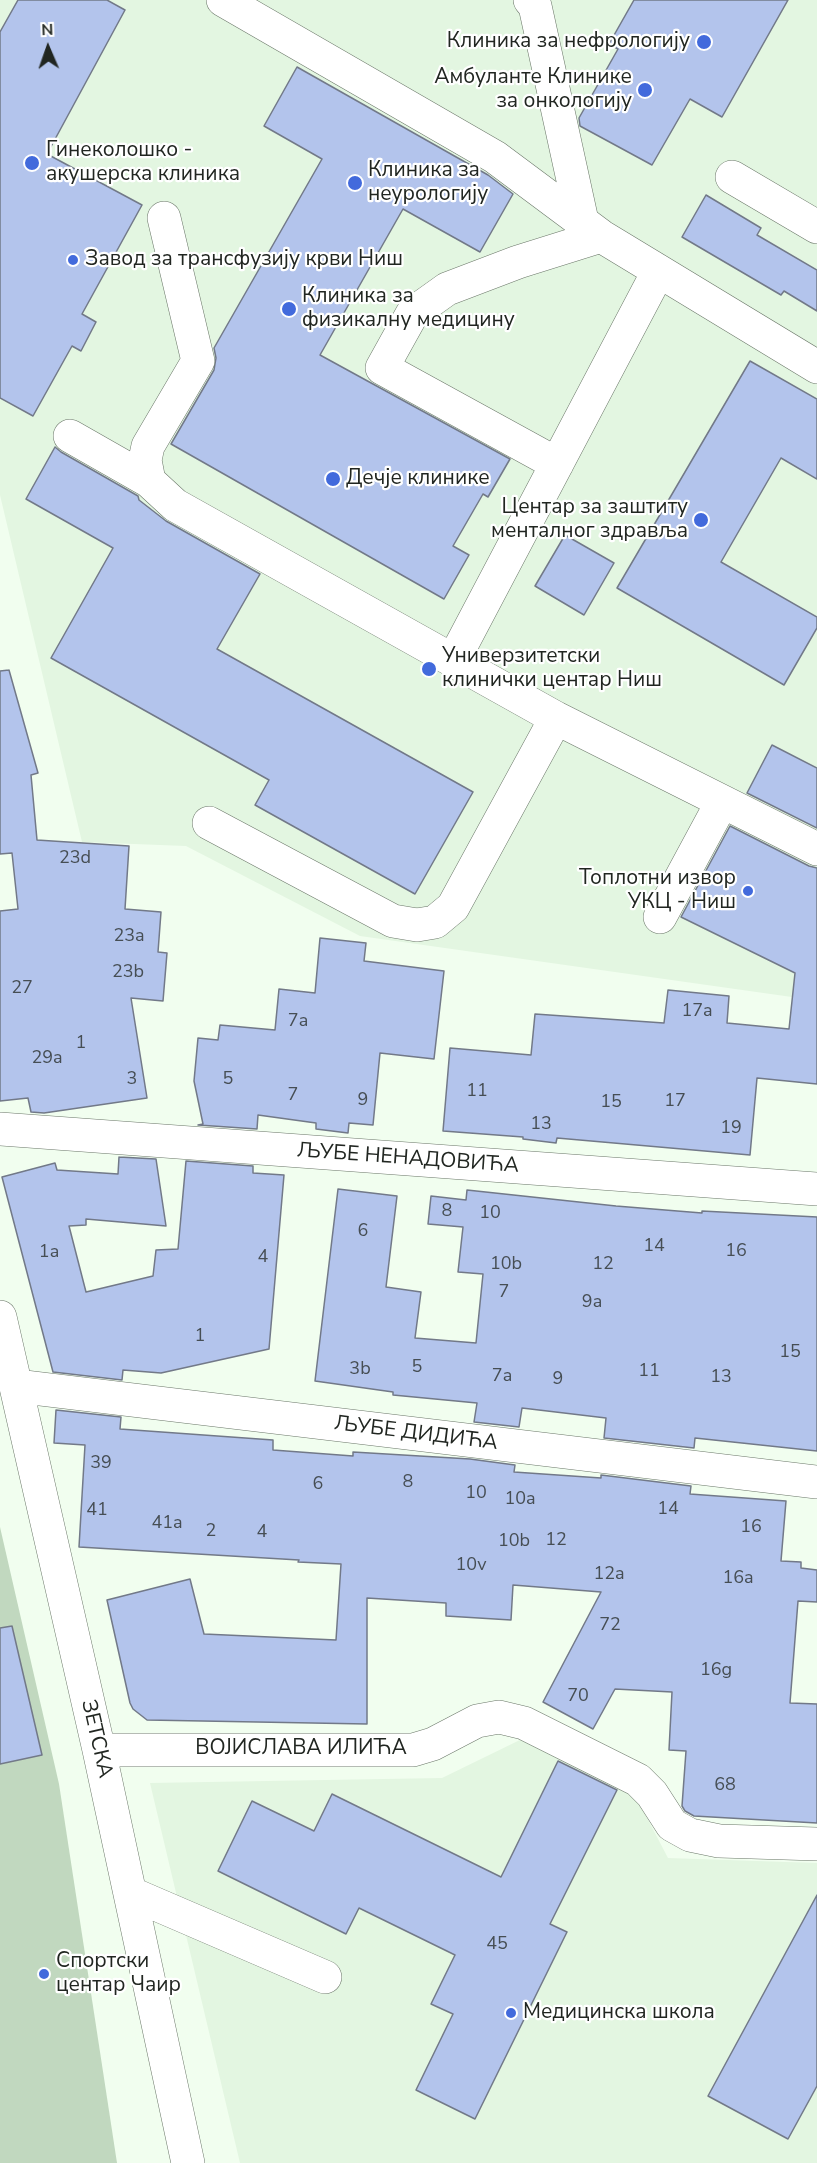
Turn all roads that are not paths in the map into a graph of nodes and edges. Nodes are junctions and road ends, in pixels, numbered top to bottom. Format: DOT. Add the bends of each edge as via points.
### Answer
graph roads {
  1 [pos="223,0"];
  2 [pos="530,0"];
  3 [pos="732,177"];
  4 [pos="164,218"];
  5 [pos="817,227"];
  6 [pos="591,229"];
  7 [pos="658,272"];
  8 [pos="817,368"];
  9 [pos="70,436"];
  10 [pos="557,464"];
  11 [pos="148,481"];
  12 [pos="454,659"];
  13 [pos="556,718"];
  14 [pos="722,802"];
  15 [pos="209,823"];
  16 [pos="817,849"];
  17 [pos="660,917"];
  18 [pos="0,1129"];
  19 [pos="817,1189"];
  20 [pos="0,1317"];
  21 [pos="16,1386"];
  22 [pos="817,1482"];
  23 [pos="99,1750"];
  24 [pos="817,1844"];
  25 [pos="130,1893"];
  26 [pos="325,1977"];
  27 [pos="188,2163"];
  1 -- 6 [label="street" via="495,157"];
  2 -- 6 [label="street" via="536,6"];
  3 -- 5 [label="street"];
  4 -- 11 [label="street" via="198,361 148,446"];
  6 -- 7 [label="street"];
  6 -- 10 [label="street" via="447,289 412,314 382,369"];
  7 -- 8 [label="street"];
  7 -- 10 [label="street"];
  9 -- 11 [label="street"];
  10 -- 12 [label="street"];
  11 -- 12 [label="street" via="175,505"];
  12 -- 13 [label="street"];
  13 -- 14 [label="street"];
  13 -- 15 [label="street" via="453,907 435,922 417,925 393,921"];
  14 -- 16 [label="street"];
  14 -- 17 [label="street"];
  18 -- 19 [label="street, ЉУБЕ НЕНАДОВИЋА"];
  20 -- 21 [label="street, ЗЕТСКА"];
  21 -- 22 [label="street, ЉУБЕ ДИДИЋА"];
  21 -- 23 [label="street, ЗЕТСКА"];
  23 -- 24 [label="street, ВОЈИСЛАВА ИЛИЋА" via="413,1750 477,1721 499,1717 524,1723 638,1780 672,1825 690,1836 719,1841"];
  23 -- 25 [label="street, ЗЕТСКА"];
  25 -- 26 [label="street"];
  25 -- 27 [label="street, ЗЕТСКА"];
}
